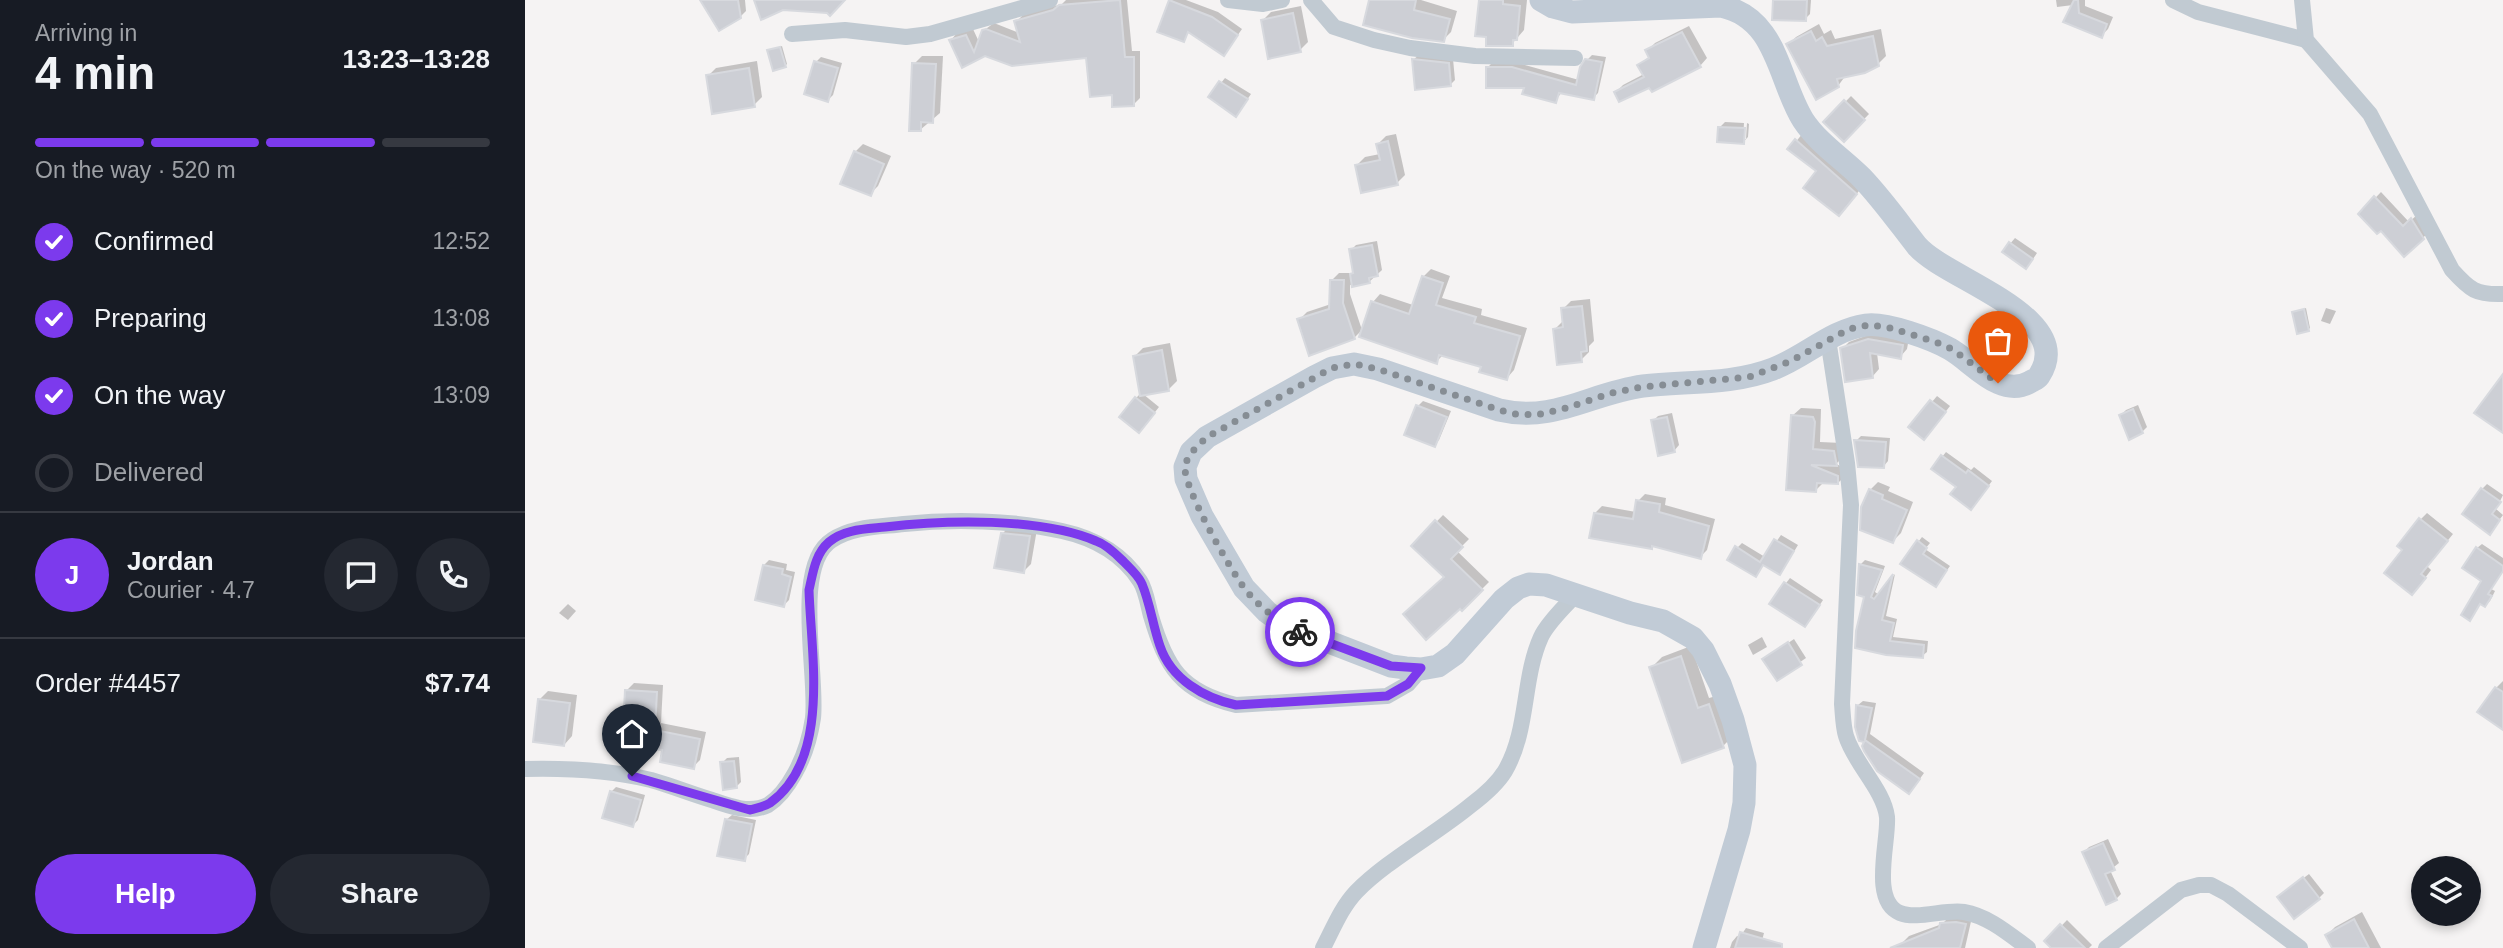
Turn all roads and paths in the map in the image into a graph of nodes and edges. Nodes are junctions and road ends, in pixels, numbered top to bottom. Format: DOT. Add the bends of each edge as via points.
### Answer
graph roads {
  1 [pos="1050,0"];
  2 [pos="1228,0"];
  3 [pos="1282,0"];
  4 [pos="1311,0"];
  5 [pos="1541,0"];
  6 [pos="2173,0"];
  7 [pos="2302,0"];
  8 [pos="792,34"];
  9 [pos="2306,40"];
  10 [pos="1575,58"];
  11 [pos="2503,294"];
  12 [pos="1828,339"];
  13 [pos="1575,595"];
  14 [pos="1421,668"];
  15 [pos="525,769"];
  16 [pos="1324,948"];
  17 [pos="1704,948"];
  18 [pos="2028,948"];
  19 [pos="2106,948"];
  20 [pos="2300,948"];
  1 -- 8 [label="street" via="930,34 906,37 845,30"];
  2 -- 3 [label="street" via="1263,4"];
  4 -- 10 [label="street" via="1334,27 1410,48 1475,56"];
  5 -- 12 [label="main road" via="1572,12 1736,9 1774,50 1804,121 1819,139 1879,197 1920,249 2027,317 2043,338 2045,358 2038,377 2024,386 2008,387 1952,349 1887,327 1849,329"];
  6 -- 9 [label="street" via="2198,12"];
  7 -- 9 [label="street"];
  9 -- 11 [label="street" via="2370,114 2452,270 2482,295"];
  12 -- 14 [label="main road" via="1791,361 1749,377 1641,387 1536,415 1499,410 1354,364 1314,377 1207,437 1191,452 1186,479 1202,516 1244,588 1267,612 1300,632 1391,666"];
  12 -- 18 [label="street" via="1851,505 1842,704 1846,736 1887,816 1883,883 1889,904 1908,914 1962,911 2000,927"];
  13 -- 14 [label="main road" via="1546,585 1518,588 1455,654 1438,666"];
  13 -- 16 [label="street" via="1543,634 1534,654 1518,742 1504,772 1455,819 1356,892"];
  13 -- 17 [label="main road" via="1663,621 1693,638 1720,684 1745,765 1744,803"];
  14 -- 15 [label="street" via="1408,684 1387,696 1236,705 1213,700 1172,669 1161,649 1142,582 1098,541 1061,530 933,521 849,531 830,541 817,557 809,590 813,717 806,754 789,784 769,804 750,810 612,772"];
  19 -- 20 [label="street" via="2181,890 2199,885 2228,894"];
}
